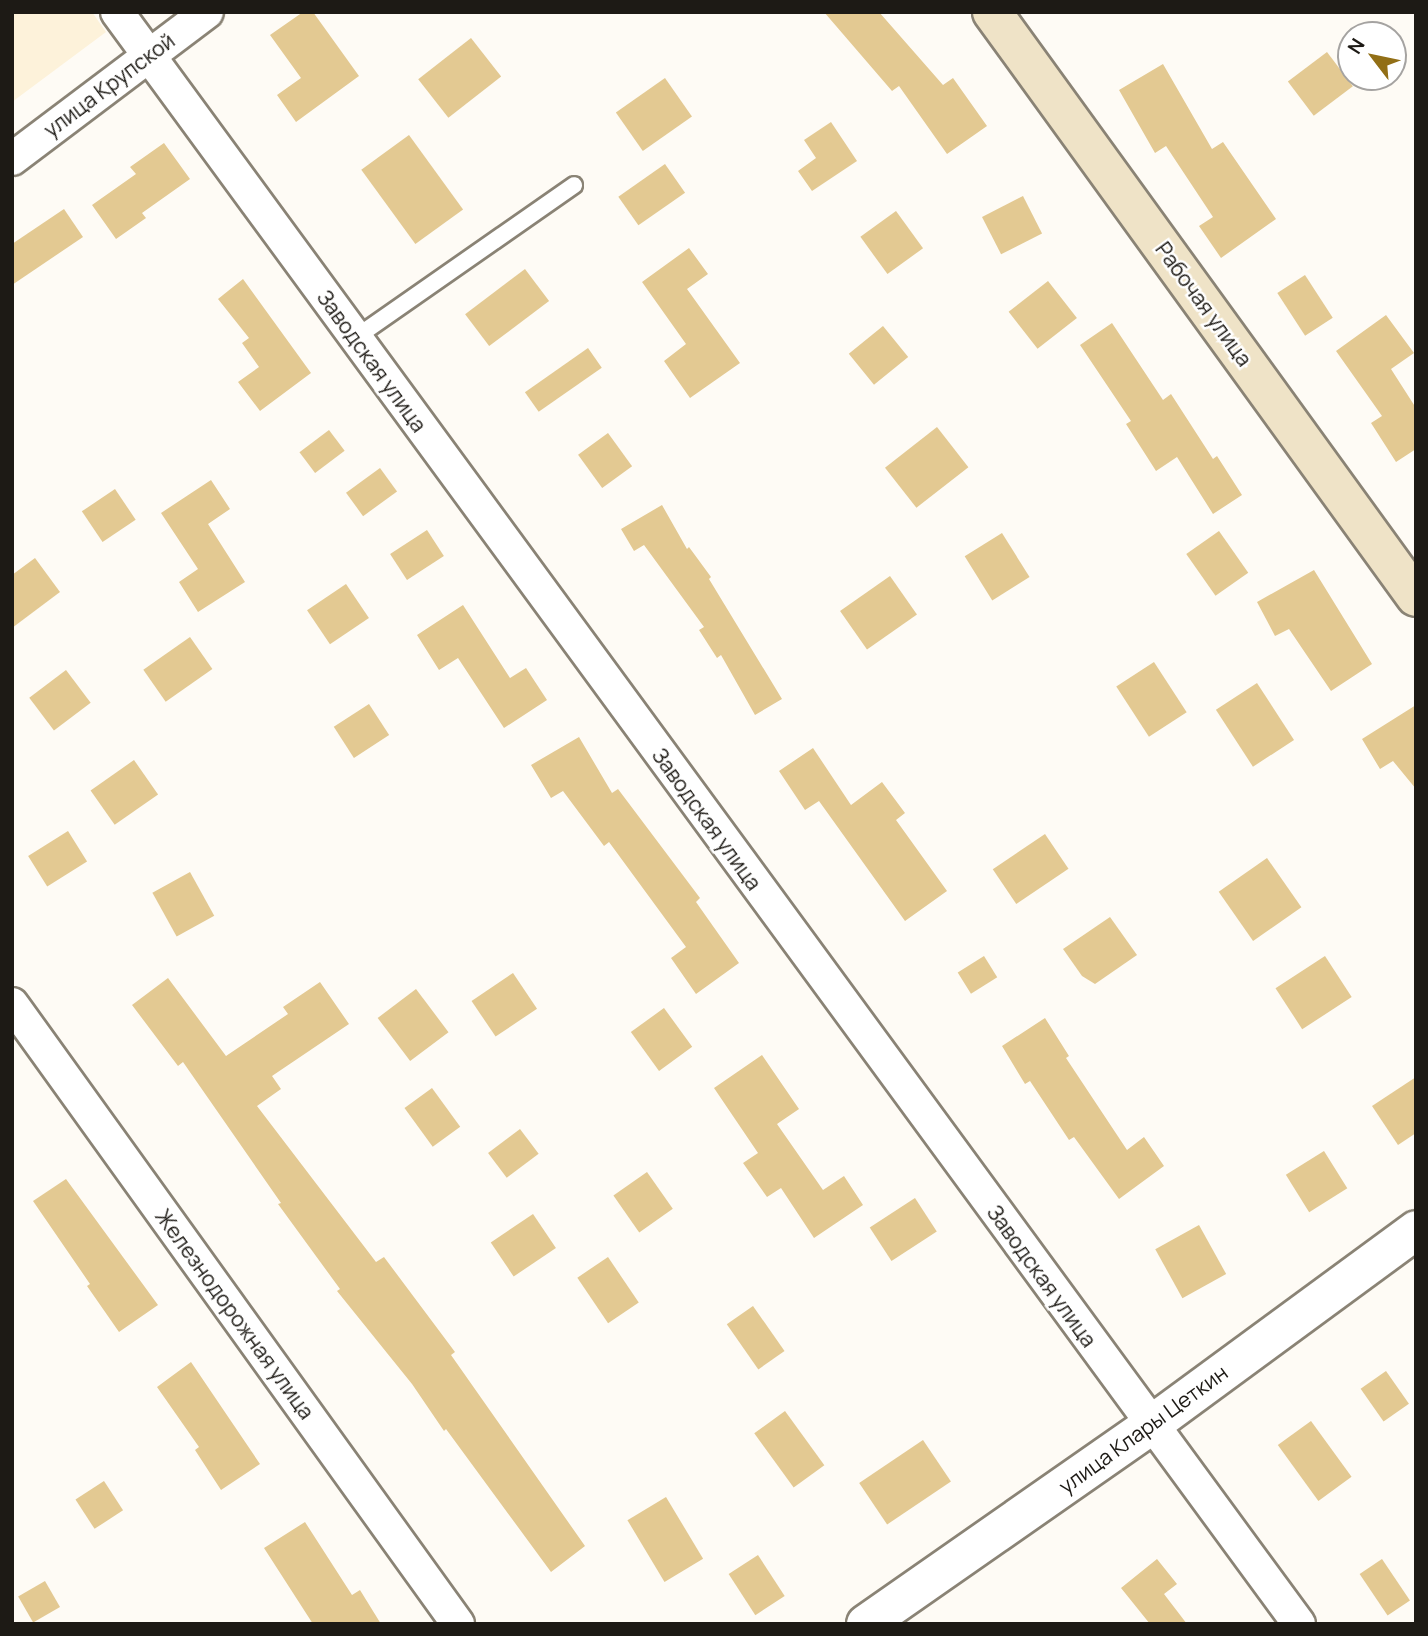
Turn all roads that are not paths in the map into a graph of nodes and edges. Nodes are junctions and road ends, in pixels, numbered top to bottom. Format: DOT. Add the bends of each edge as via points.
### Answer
graph roads {
  1 [pos="117,12"];
  2 [pos="207,12"];
  3 [pos="992,12"];
  4 [pos="148,55"];
  5 [pos="12,159"];
  6 [pos="574,185"];
  7 [pos="355,338"];
  8 [pos="1416,597"];
  9 [pos="12,1004"];
  10 [pos="1416,1230"];
  11 [pos="1150,1425"];
  12 [pos="458,1624"];
  13 [pos="866,1624"];
  14 [pos="1299,1624"];
  1 -- 4 [label="street, Заводская улица"];
  2 -- 4 [label="street, улица Крупской"];
  3 -- 8 [label="main road, Рабочая улица"];
  4 -- 5 [label="street, улица Крупской"];
  4 -- 7 [label="street, Заводская улица"];
  6 -- 7 [label="lane"];
  7 -- 11 [label="street, Заводская улица"];
  9 -- 12 [label="street, Железнодорожная улица"];
  10 -- 11 [label="street, улица Клары Цеткин"];
  11 -- 13 [label="street, улица Клары Цеткин"];
  11 -- 14 [label="street, Заводская улица"];
}
